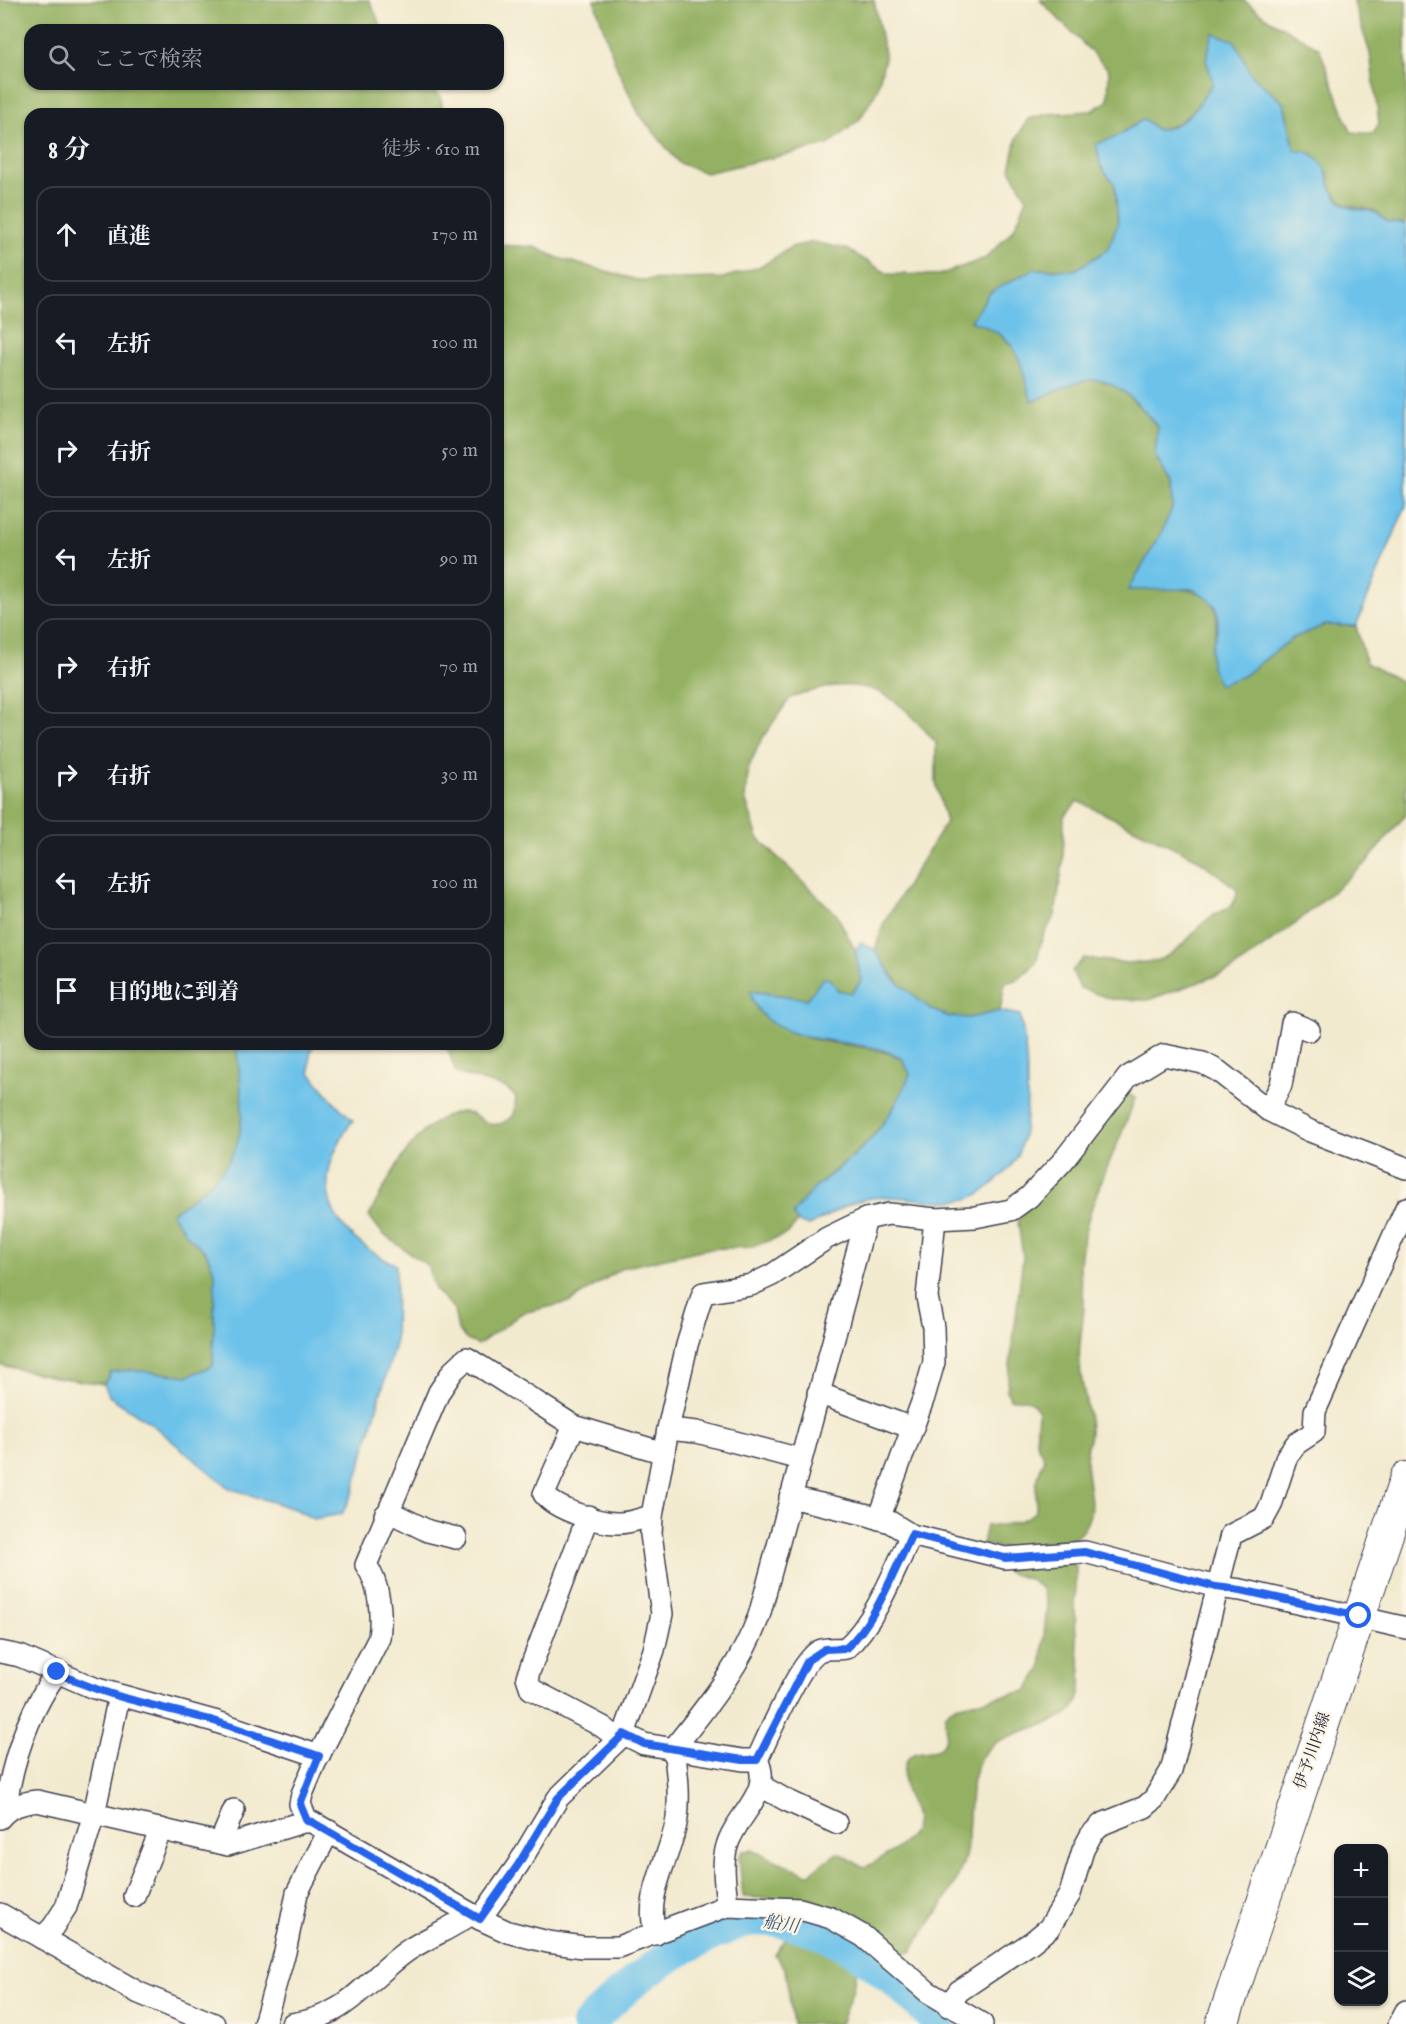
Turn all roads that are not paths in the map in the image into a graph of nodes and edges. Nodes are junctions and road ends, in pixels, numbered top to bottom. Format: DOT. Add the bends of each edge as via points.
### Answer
graph roads {
  1 [pos="1309,1030"];
  2 [pos="1268,1110"];
  3 [pos="1406,1168"];
  4 [pos="1406,1208"];
  5 [pos="866,1218"];
  6 [pos="934,1220"];
  7 [pos="818,1393"];
  8 [pos="574,1426"];
  9 [pos="912,1428"];
  10 [pos="668,1429"];
  11 [pos="664,1453"];
  12 [pos="800,1459"];
  13 [pos="1406,1478"];
  14 [pos="790,1497"];
  15 [pos="385,1515"];
  16 [pos="588,1516"];
  17 [pos="652,1516"];
  18 [pos="879,1519"];
  19 [pos="912,1534"];
  20 [pos="456,1538"];
  21 [pos="1216,1587"];
  22 [pos="1359,1616"];
  23 [pos="1406,1628"];
  24 [pos="0,1652"];
  25 [pos="57,1672"];
  26 [pos="119,1696"];
  27 [pos="621,1737"];
  28 [pos="674,1748"];
  29 [pos="319,1756"];
  30 [pos="757,1760"];
  31 [pos="761,1786"];
  32 [pos="234,1810"];
  33 [pos="94,1814"];
  34 [pos="3,1815"];
  35 [pos="307,1821"];
  36 [pos="836,1822"];
  37 [pos="161,1829"];
  38 [pos="329,1831"];
  39 [pos="220,1843"];
  40 [pos="134,1896"];
  41 [pos="728,1906"];
  42 [pos="0,1914"];
  43 [pos="475,1917"];
  44 [pos="656,1934"];
  45 [pos="42,1938"];
  46 [pos="948,2006"];
  47 [pos="1406,2011"];
  48 [pos="305,2023"];
  49 [pos="214,2024"];
  50 [pos="264,2024"];
  51 [pos="982,2024"];
  52 [pos="1222,2024"];
  53 [pos="1399,2024"];
  1 -- 2 [label="street" via="1292,1023 1281,1085"];
  2 -- 3 [label="street" via="1310,1131"];
  2 -- 6 [label="street" via="1203,1063 1164,1055 1128,1077 1063,1161 1011,1210"];
  4 -- 21 [label="street" via="1315,1411 1314,1432 1287,1456 1264,1518 1230,1535"];
  5 -- 6 [label="street" via="890,1214"];
  5 -- 7 [label="street"];
  5 -- 10 [label="street" via="752,1285 703,1293"];
  6 -- 9 [label="street" via="927,1296 934,1362"];
  7 -- 9 [label="street"];
  7 -- 12 [label="street"];
  8 -- 11 [label="street"];
  8 -- 15 [label="street" via="467,1358 439,1392"];
  8 -- 16 [label="street" via="544,1494 565,1509"];
  9 -- 18 [label="street"];
  10 -- 11 [label="street"];
  10 -- 12 [label="street" via="697,1432"];
  11 -- 17 [label="street"];
  12 -- 14 [label="street"];
  13 -- 22 [label="main road, 伊予川内線"];
  14 -- 18 [label="street"];
  14 -- 28 [label="street" via="751,1638 732,1673"];
  15 -- 20 [label="street" via="398,1516 428,1531"];
  15 -- 29 [label="street" via="366,1565 376,1586 378,1638"];
  16 -- 17 [label="street" via="619,1523"];
  16 -- 27 [label="street" via="527,1684"];
  17 -- 27 [label="street" via="662,1614 654,1650"];
  18 -- 19 [label="street"];
  19 -- 21 [label="street" via="1005,1558 1085,1552"];
  19 -- 30 [label="street" via="853,1642 846,1648 825,1649 808,1660"];
  21 -- 22 [label="street"];
  21 -- 46 [label="street" via="1171,1771 1163,1787 1145,1807 1102,1824 1083,1850 1070,1894 1048,1928 959,1991"];
  22 -- 23 [label="street"];
  22 -- 52 [label="main road, 伊予川内線"];
  24 -- 25 [label="street"];
  25 -- 26 [label="street"];
  25 -- 34 [label="street" via="25,1727"];
  26 -- 29 [label="street" via="213,1721"];
  26 -- 33 [label="street"];
  27 -- 28 [label="street"];
  27 -- 43 [label="street" via="558,1798 518,1865"];
  28 -- 30 [label="street"];
  28 -- 44 [label="street" via="677,1817 652,1904"];
  29 -- 35 [label="street" via="300,1804"];
  30 -- 31 [label="street" via="763,1771"];
  31 -- 36 [label="street"];
  31 -- 41 [label="street" via="726,1849"];
  32 -- 39 [label="street"];
  33 -- 34 [label="street" via="37,1801 23,1803"];
  33 -- 37 [label="street"];
  33 -- 45 [label="street" via="66,1907"];
  35 -- 38 [label="street"];
  35 -- 39 [label="street" via="239,1843"];
  37 -- 39 [label="street"];
  37 -- 40 [label="street"];
  38 -- 43 [label="street"];
  38 -- 50 [label="street" via="297,1893"];
  41 -- 44 [label="street"];
  41 -- 46 [label="street" via="800,1909 831,1918 863,1936"];
  42 -- 45 [label="street"];
  43 -- 44 [label="street" via="508,1932 583,1947 618,1947"];
  43 -- 48 [label="street" via="428,1938 381,1971 348,2004"];
  45 -- 49 [label="street" via="139,1993"];
  46 -- 51 [label="street"];
  47 -- 53 [label="street"];
}
